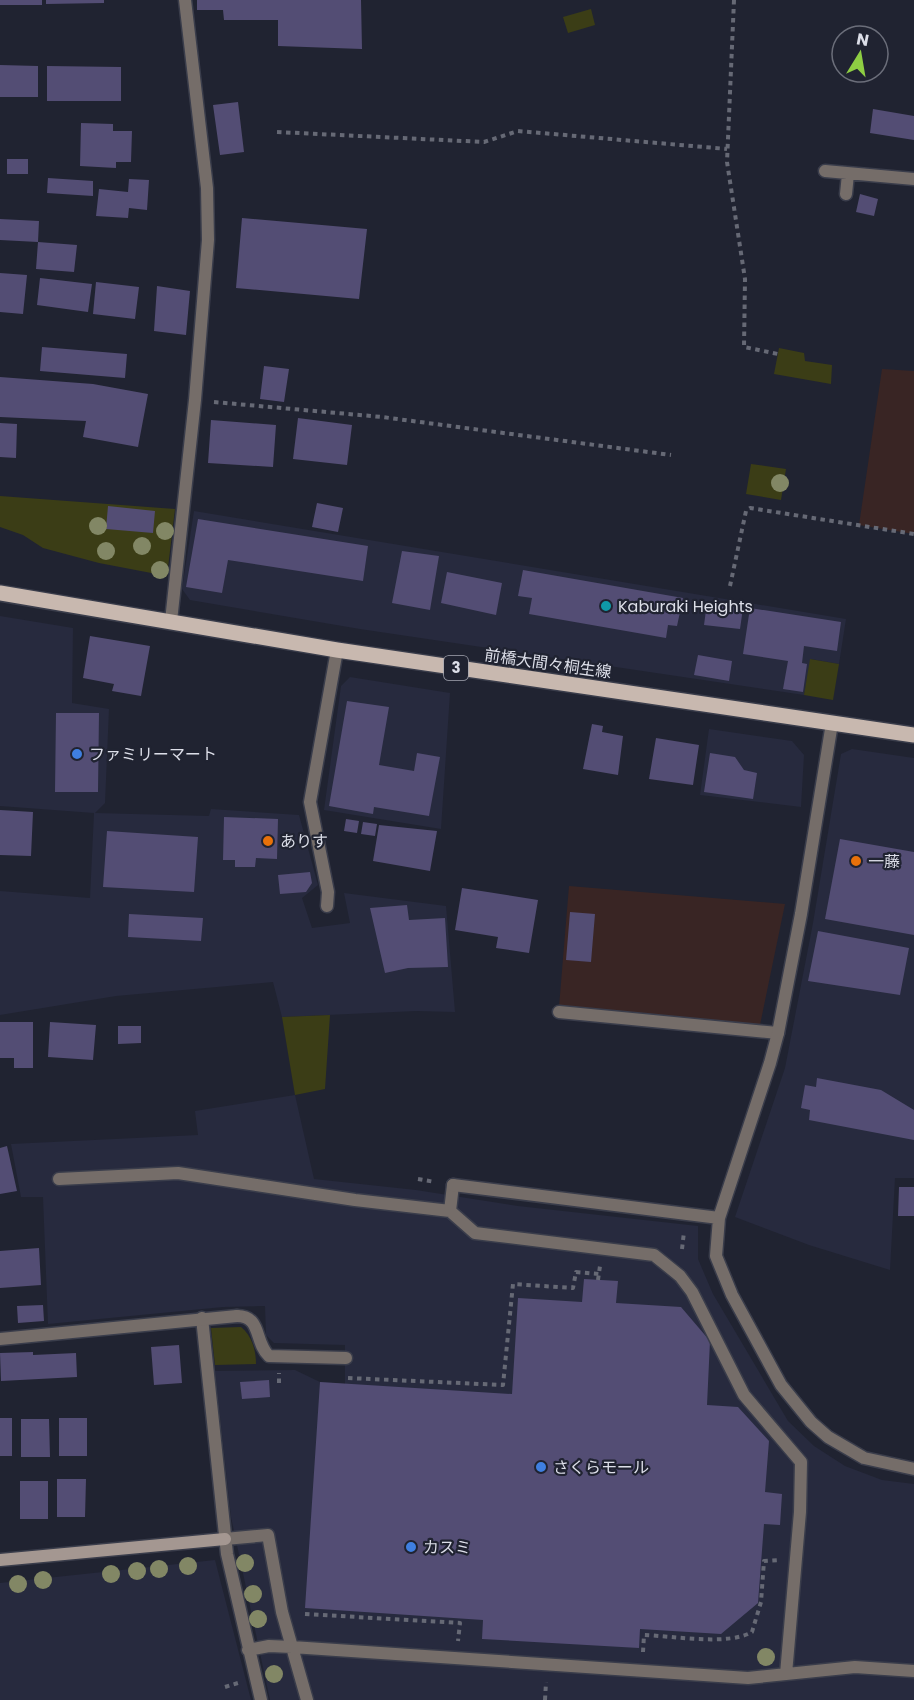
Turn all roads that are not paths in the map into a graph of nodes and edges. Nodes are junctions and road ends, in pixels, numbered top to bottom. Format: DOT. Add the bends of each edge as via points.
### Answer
graph roads {
  1 [pos="185,0"];
  2 [pos="825,171"];
  3 [pos="848,174"];
  4 [pos="914,179"];
  5 [pos="846,194"];
  6 [pos="0,592"];
  7 [pos="171,621"];
  8 [pos="337,650"];
  9 [pos="832,723"];
  10 [pos="914,735"];
  11 [pos="327,906"];
  12 [pos="559,1012"];
  13 [pos="778,1033"];
  14 [pos="59,1179"];
  15 [pos="450,1211"];
  16 [pos="719,1218"];
  17 [pos="202,1318"];
  18 [pos="0,1339"];
  19 [pos="346,1359"];
  20 [pos="914,1469"];
  21 [pos="225,1539"];
  22 [pos="0,1560"];
  23 [pos="292,1647"];
  24 [pos="248,1650"];
  25 [pos="914,1671"];
  26 [pos="786,1674"];
  27 [pos="261,1700"];
  28 [pos="307,1700"];
  1 -- 7 [label="street" via="208,240"];
  2 -- 3 [label="street"];
  3 -- 4 [label="street"];
  3 -- 5 [label="street"];
  6 -- 7 [label="main road, 前橋大間々桐生線 / 3"];
  7 -- 8 [label="main road, 前橋大間々桐生線 / 3"];
  8 -- 9 [label="main road, 前橋大間々桐生線 / 3"];
  8 -- 11 [label="street" via="310,802 328,892"];
  9 -- 10 [label="main road, 前橋大間々桐生線 / 3"];
  9 -- 13 [label="street"];
  12 -- 13 [label="street"];
  13 -- 16 [label="street"];
  14 -- 15 [label="street" via="178,1173"];
  15 -- 16 [label="street" via="453,1185"];
  15 -- 26 [label="street" via="475,1233 654,1256 680,1276 692,1292 744,1395 801,1462"];
  16 -- 20 [label="street" via="716,1256 724,1279 791,1399 811,1422 847,1449 885,1464"];
  17 -- 18 [label="street"];
  17 -- 19 [label="street" via="246,1316 253,1320 269,1356"];
  17 -- 21 [label="street"];
  21 -- 22 [label="street"];
  21 -- 23 [label="street" via="268,1535"];
  21 -- 24 [label="street"];
  23 -- 24 [label="street"];
  23 -- 26 [label="street" via="748,1678"];
  23 -- 28 [label="street"];
  24 -- 27 [label="street"];
  25 -- 26 [label="street" via="855,1667"];
}
